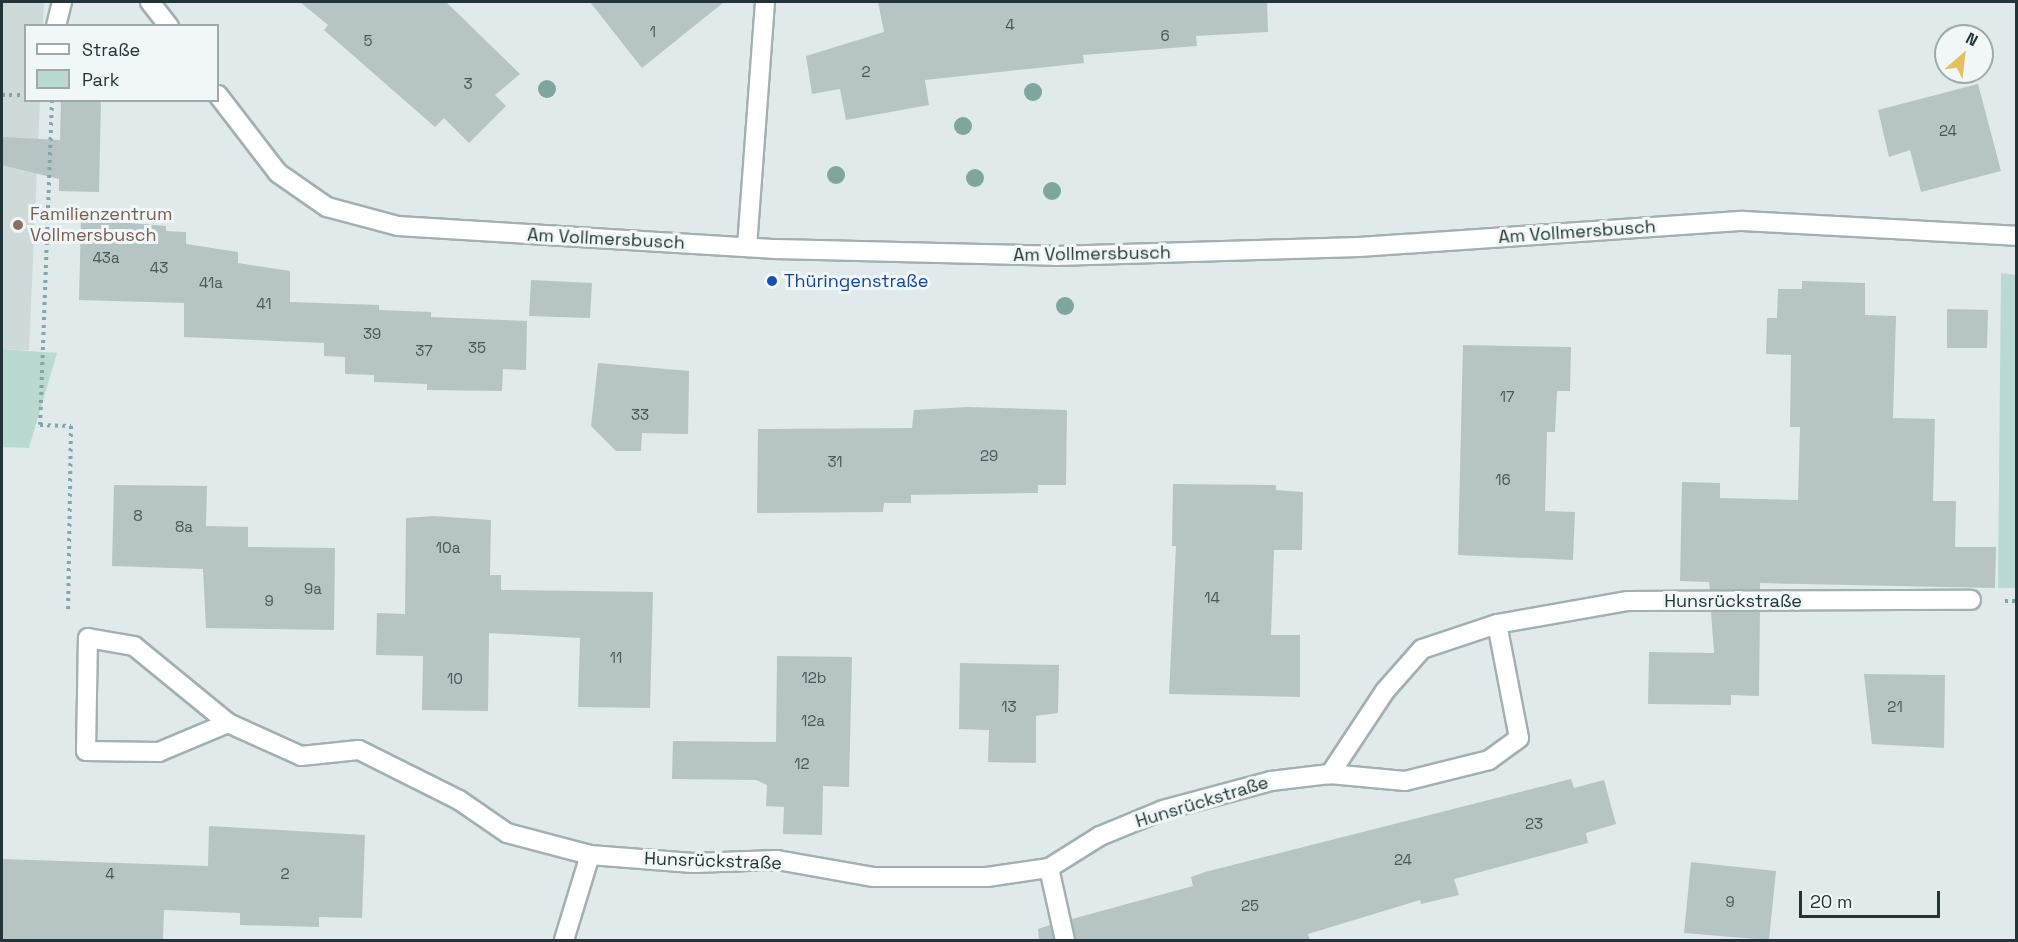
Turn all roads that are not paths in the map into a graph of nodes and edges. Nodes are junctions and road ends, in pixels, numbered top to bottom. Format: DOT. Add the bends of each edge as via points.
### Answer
graph roads {
  1 [pos="62,2"];
  2 [pos="150,2"];
  3 [pos="765,2"];
  4 [pos="56,24"];
  5 [pos="166,24"];
  6 [pos="219,95"];
  7 [pos="2016,236"];
  8 [pos="747,247"];
  9 [pos="1971,600"];
  10 [pos="1497,624"];
  11 [pos="228,723"];
  12 [pos="1330,774"];
  13 [pos="590,855"];
  14 [pos="1049,867"];
  15 [pos="564,940"];
  16 [pos="1065,940"];
  1 -- 4 [label="street"];
  2 -- 5 [label="street"];
  3 -- 8 [label="street"];
  6 -- 8 [label="street, Am Vollmersbusch" via="278,172 327,207 398,226"];
  7 -- 8 [label="street, Am Vollmersbusch" via="1743,221 1359,247 1067,256"];
  9 -- 10 [label="street, Hunsrückstraße" via="1628,601"];
  10 -- 12 [label="street, Hunsrückstraße" via="1422,649 1385,691"];
  10 -- 12 [label="street, Hunsrückstraße" via="1519,738 1489,760 1405,781"];
  11 -- 11 [label="street, Hunsrückstraße" via="134,646 88,638 86,751 159,752"];
  11 -- 13 [label="street, Hunsrückstraße" via="301,756 359,750 459,800 507,833"];
  12 -- 14 [label="street, Hunsrückstraße" via="1271,781 1163,810 1100,836"];
  13 -- 14 [label="street, Hunsrückstraße" via="693,863 777,860 873,877 987,877"];
  13 -- 15 [label="street"];
  14 -- 16 [label="street"];
}
